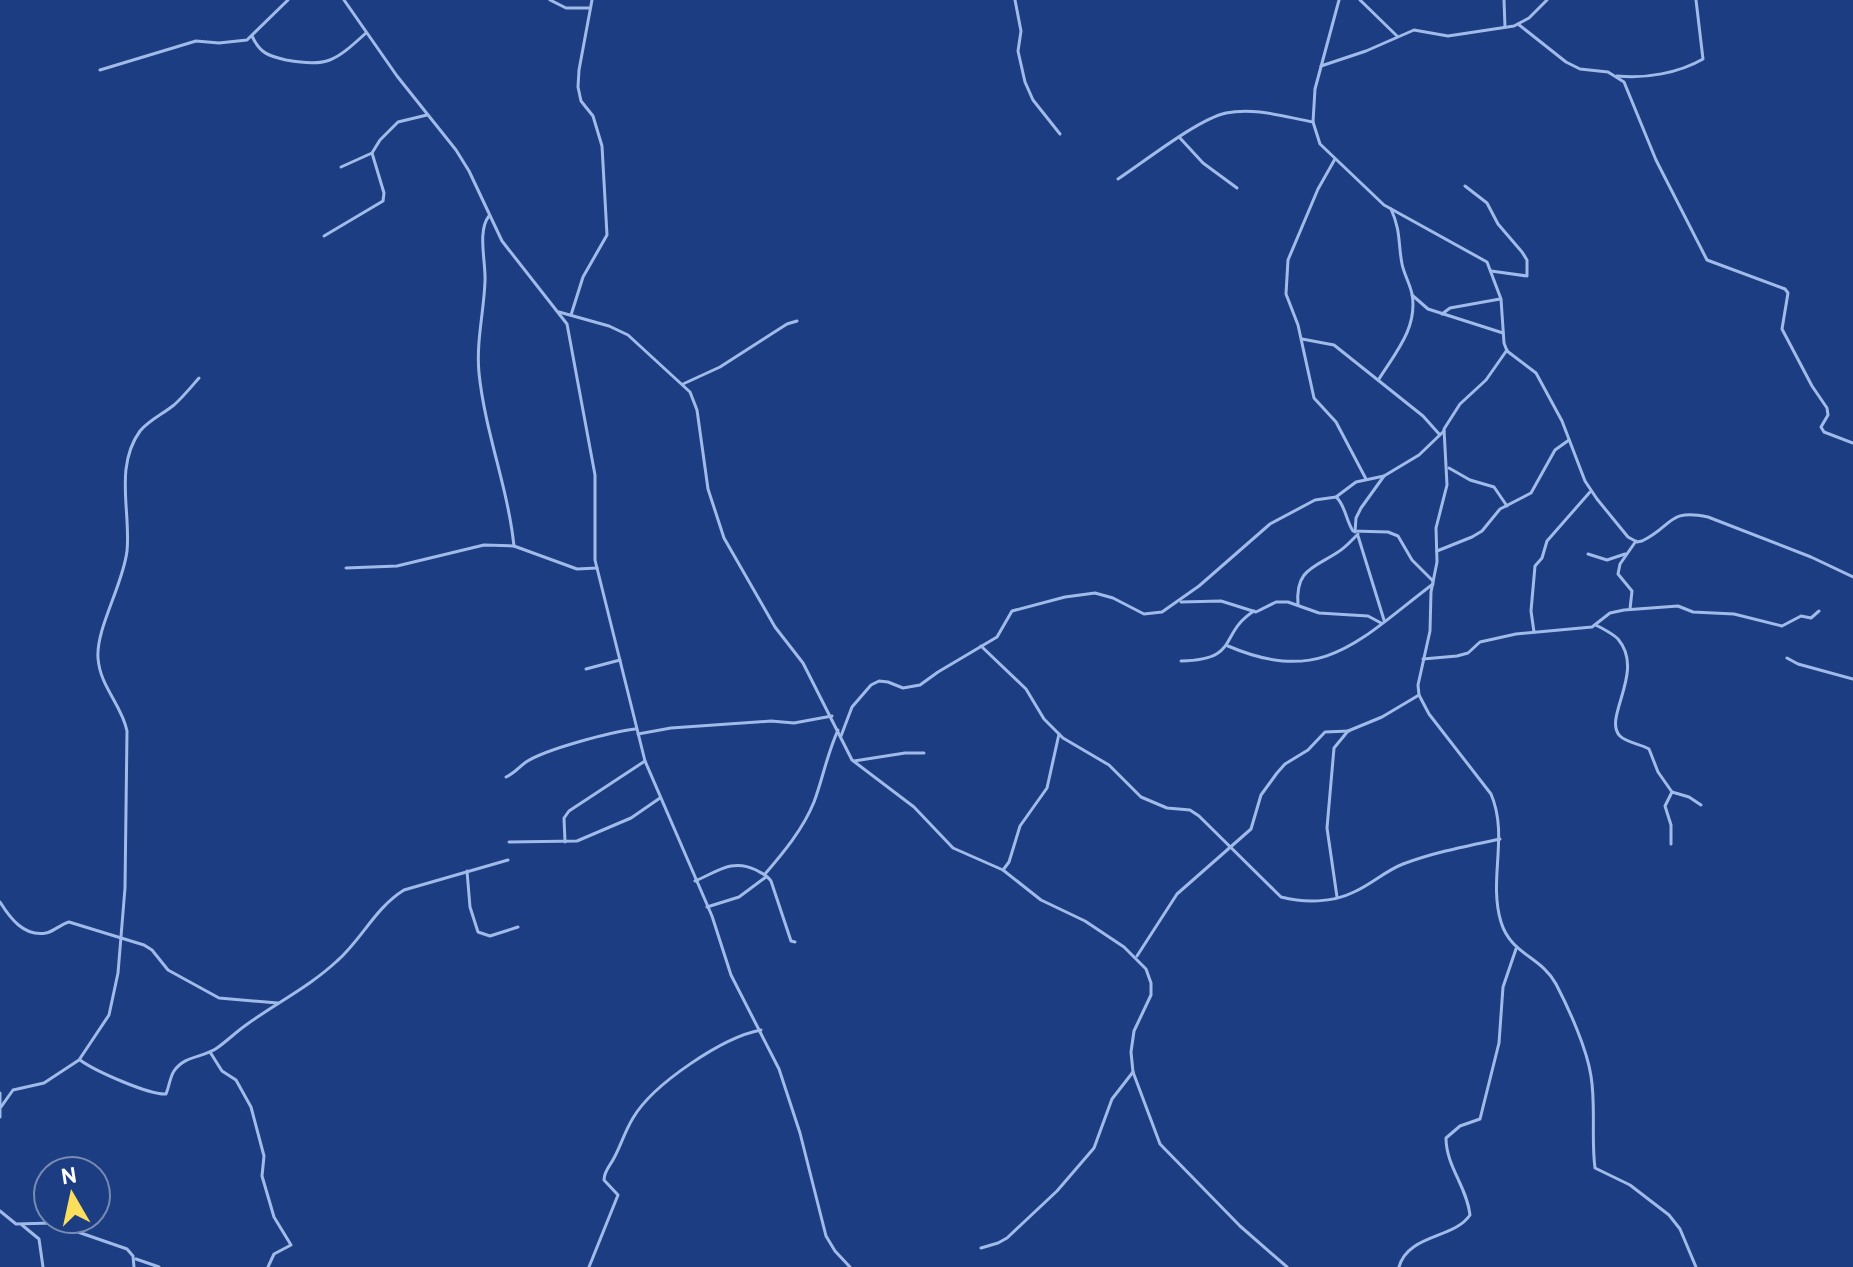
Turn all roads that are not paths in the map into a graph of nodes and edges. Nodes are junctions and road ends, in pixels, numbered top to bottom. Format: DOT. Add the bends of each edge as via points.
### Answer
graph roads {
  1 [pos="288,0"];
  2 [pos="344,0"];
  3 [pos="550,0"];
  4 [pos="592,0"];
  5 [pos="1015,0"];
  6 [pos="1339,0"];
  7 [pos="1360,0"];
  8 [pos="1504,0"];
  9 [pos="1547,0"];
  10 [pos="1696,0"];
  11 [pos="590,8"];
  12 [pos="1518,24"];
  13 [pos="1505,27"];
  14 [pos="366,33"];
  15 [pos="252,36"];
  16 [pos="1397,36"];
  17 [pos="1320,66"];
  18 [pos="100,70"];
  19 [pos="1617,76"];
  20 [pos="427,115"];
  21 [pos="1313,122"];
  22 [pos="1060,134"];
  23 [pos="1180,138"];
  24 [pos="372,153"];
  25 [pos="1335,159"];
  26 [pos="341,167"];
  27 [pos="1118,179"];
  28 [pos="1465,186"];
  29 [pos="1237,188"];
  30 [pos="1391,209"];
  31 [pos="489,215"];
  32 [pos="324,236"];
  33 [pos="1491,271"];
  34 [pos="1412,295"];
  35 [pos="1501,299"];
  36 [pos="558,312"];
  37 [pos="1442,314"];
  38 [pos="571,315"];
  39 [pos="797,321"];
  40 [pos="1503,333"];
  41 [pos="1301,339"];
  42 [pos="1507,350"];
  43 [pos="199,378"];
  44 [pos="1379,379"];
  45 [pos="683,384"];
  46 [pos="1444,431"];
  47 [pos="1440,435"];
  48 [pos="1569,440"];
  49 [pos="1853,443"];
  50 [pos="1448,467"];
  51 [pos="1384,476"];
  52 [pos="1366,479"];
  53 [pos="1591,491"];
  54 [pos="1336,497"];
  55 [pos="1507,506"];
  56 [pos="1357,533"];
  57 [pos="1636,541"];
  58 [pos="514,546"];
  59 [pos="1437,551"];
  60 [pos="1626,553"];
  61 [pos="1588,554"];
  62 [pos="346,568"];
  63 [pos="597,568"];
  64 [pos="1853,577"];
  65 [pos="1433,583"];
  66 [pos="1177,603"];
  67 [pos="1298,605"];
  68 [pos="1630,609"];
  69 [pos="1254,611"];
  70 [pos="1819,611"];
  71 [pos="1383,622"];
  72 [pos="1596,625"];
  73 [pos="1534,632"];
  74 [pos="981,646"];
  75 [pos="1228,646"];
  76 [pos="1787,658"];
  77 [pos="1423,659"];
  78 [pos="620,660"];
  79 [pos="1181,661"];
  80 [pos="586,669"];
  81 [pos="1853,679"];
  82 [pos="1419,695"];
  83 [pos="832,716"];
  84 [pos="637,728"];
  85 [pos="838,729"];
  86 [pos="1349,731"];
  87 [pos="638,734"];
  88 [pos="1059,734"];
  89 [pos="841,736"];
  90 [pos="924,753"];
  91 [pos="645,761"];
  92 [pos="854,761"];
  93 [pos="506,777"];
  94 [pos="1672,792"];
  95 [pos="660,798"];
  96 [pos="1701,805"];
  97 [pos="1500,839"];
  98 [pos="509,842"];
  99 [pos="565,842"];
  100 [pos="1671,844"];
  101 [pos="1228,847"];
  102 [pos="508,860"];
  103 [pos="1003,870"];
  104 [pos="467,871"];
  105 [pos="767,876"];
  106 [pos="695,881"];
  107 [pos="1337,897"];
  108 [pos="0,902"];
  109 [pos="707,907"];
  110 [pos="518,927"];
  111 [pos="122,937"];
  112 [pos="795,942"];
  113 [pos="1516,949"];
  114 [pos="1137,957"];
  115 [pos="281,1003"];
  116 [pos="761,1030"];
  117 [pos="210,1052"];
  118 [pos="79,1060"];
  119 [pos="1133,1072"];
  120 [pos="0,1093"];
  121 [pos="1,1107"];
  122 [pos="0,1117"];
  123 [pos="0,1211"];
  124 [pos="22,1225"];
  125 [pos="981,1248"];
  126 [pos="134,1259"];
  127 [pos="43,1267"];
  128 [pos="134,1267"];
  129 [pos="159,1267"];
  130 [pos="268,1267"];
  131 [pos="589,1267"];
  132 [pos="850,1267"];
  133 [pos="1287,1267"];
  134 [pos="1399,1267"];
  135 [pos="1696,1267"];
  1 -- 15 [label="street"];
  2 -- 14 [label="street"];
  3 -- 11 [label="street" via="566,8"];
  4 -- 11 [label="street"];
  5 -- 22 [label="street" via="1025,82"];
  6 -- 17 [label="street"];
  7 -- 16 [label="street"];
  8 -- 13 [label="street"];
  9 -- 12 [label="street"];
  10 -- 19 [label="street" via="1703,59 1679,70"];
  11 -- 38 [label="street" via="578,87 602,146 607,235 583,277"];
  12 -- 13 [label="street"];
  12 -- 19 [label="street" via="1566,62"];
  13 -- 16 [label="street" via="1448,36 1414,30"];
  14 -- 15 [label="street" via="329,61 312,65 269,56"];
  14 -- 20 [label="street"];
  15 -- 18 [label="street" via="236,42 196,41"];
  16 -- 17 [label="street"];
  17 -- 21 [label="street"];
  19 -- 49 [label="street" via="1707,260 1788,293 1782,329 1827,408 1821,427"];
  20 -- 24 [label="street" via="398,122"];
  20 -- 31 [label="street" via="465,164"];
  21 -- 23 [label="street" via="1226,113"];
  21 -- 25 [label="street" via="1320,144"];
  23 -- 27 [label="street"];
  23 -- 29 [label="street"];
  24 -- 26 [label="street"];
  24 -- 32 [label="street" via="383,201"];
  25 -- 30 [label="street"];
  25 -- 41 [label="street" via="1288,260 1286,294"];
  28 -- 33 [label="street" via="1487,203 1527,260 1527,276"];
  30 -- 33 [label="street" via="1483,258"];
  30 -- 34 [label="street"];
  31 -- 36 [label="street" via="502,241"];
  31 -- 58 [label="street" via="479,374"];
  33 -- 35 [label="street"];
  34 -- 37 [label="street"];
  34 -- 44 [label="street" via="1411,325"];
  35 -- 37 [label="street" via="1461,305"];
  35 -- 40 [label="street"];
  36 -- 38 [label="street"];
  36 -- 63 [label="street" via="569,332 595,475"];
  37 -- 40 [label="street"];
  38 -- 45 [label="street" via="628,335"];
  39 -- 45 [label="street"];
  40 -- 42 [label="street"];
  41 -- 44 [label="street" via="1334,345"];
  41 -- 52 [label="street" via="1314,398 1336,422"];
  42 -- 46 [label="street"];
  42 -- 48 [label="street" via="1536,373"];
  43 -- 111 [label="street" via="140,431 131,449 125,474 127,551 98,653 104,686 127,731"];
  44 -- 47 [label="street"];
  45 -- 83 [label="street" via="697,410 708,489 724,538"];
  46 -- 47 [label="street"];
  46 -- 50 [label="street"];
  47 -- 51 [label="street"];
  48 -- 53 [label="street"];
  48 -- 55 [label="street" via="1555,450 1531,493"];
  50 -- 55 [label="street" via="1494,487"];
  50 -- 59 [label="street"];
  51 -- 52 [label="street"];
  51 -- 56 [label="street" via="1356,518"];
  52 -- 54 [label="street"];
  53 -- 57 [label="street"];
  53 -- 73 [label="street" via="1547,541 1535,566"];
  54 -- 56 [label="street"];
  54 -- 66 [label="street" via="1310,502 1270,524"];
  55 -- 59 [label="street" via="1482,531"];
  56 -- 65 [label="street" via="1398,536"];
  56 -- 67 [label="street" via="1342,550 1305,571"];
  56 -- 71 [label="street"];
  57 -- 60 [label="street"];
  57 -- 64 [label="street" via="1678,515 1692,513"];
  58 -- 62 [label="street" via="484,545 397,566"];
  58 -- 63 [label="street" via="577,569"];
  59 -- 65 [label="street"];
  60 -- 61 [label="street" via="1607,560"];
  60 -- 68 [label="street" via="1618,574 1632,591"];
  63 -- 78 [label="street"];
  65 -- 71 [label="street"];
  65 -- 77 [label="street"];
  66 -- 69 [label="street" via="1221,601"];
  66 -- 74 [label="street" via="1153,615 1106,595 1065,597 1012,611 997,637"];
  67 -- 69 [label="street" via="1276,602"];
  67 -- 71 [label="street"];
  68 -- 70 [label="street" via="1678,606 1782,626"];
  68 -- 72 [label="street" via="1610,613"];
  69 -- 75 [label="street" via="1237,625"];
  71 -- 75 [label="street" via="1334,655 1311,662 1263,660"];
  72 -- 73 [label="street"];
  72 -- 94 [label="street" via="1618,639 1627,658 1615,727 1624,739 1649,749"];
  73 -- 77 [label="street" via="1480,642 1457,656"];
  74 -- 88 [label="street" via="1026,689"];
  74 -- 89 [label="street" via="920,685 871,685 852,707"];
  75 -- 79 [label="street" via="1202,660"];
  76 -- 81 [label="street"];
  77 -- 82 [label="street"];
  78 -- 80 [label="street"];
  78 -- 84 [label="street"];
  82 -- 86 [label="street"];
  82 -- 97 [label="street" via="1491,794"];
  83 -- 85 [label="street"];
  83 -- 87 [label="street"];
  84 -- 87 [label="street"];
  84 -- 93 [label="street" via="542,755"];
  85 -- 89 [label="street"];
  85 -- 105 [label="street" via="808,814"];
  86 -- 101 [label="street" via="1325,732 1285,764 1261,795 1251,829"];
  86 -- 107 [label="street" via="1334,748 1327,817"];
  87 -- 91 [label="street"];
  88 -- 101 [label="street" via="1109,765 1141,797 1199,816"];
  88 -- 103 [label="street" via="1047,788 1020,826"];
  89 -- 92 [label="street"];
  90 -- 92 [label="street"];
  91 -- 95 [label="street"];
  91 -- 99 [label="street" via="569,811 564,818"];
  92 -- 103 [label="street" via="914,807 953,848"];
  94 -- 96 [label="street"];
  94 -- 100 [label="street" via="1665,806"];
  95 -- 99 [label="street" via="619,824"];
  95 -- 106 [label="street"];
  97 -- 107 [label="street" via="1437,852"];
  97 -- 113 [label="street" via="1498,911"];
  98 -- 99 [label="street"];
  101 -- 107 [label="street" via="1281,897"];
  101 -- 114 [label="street" via="1177,894"];
  102 -- 104 [label="street"];
  103 -- 114 [label="street" via="1041,900 1085,921"];
  104 -- 110 [label="street" via="478,932 490,936"];
  104 -- 115 [label="street" via="393,897 338,961"];
  105 -- 106 [label="street" via="734,864"];
  105 -- 109 [label="street" via="739,897"];
  105 -- 112 [label="street"];
  106 -- 109 [label="street"];
  108 -- 111 [label="street" via="14,923 31,931 47,933 69,922"];
  109 -- 116 [label="street" via="731,975"];
  111 -- 115 [label="street" via="148,947 168,970 219,998"];
  111 -- 118 [label="street" via="109,1015"];
  113 -- 134 [label="street" via="1503,987 1499,1043 1480,1119 1446,1138 1448,1158 1470,1215 1464,1223 1421,1242"];
  113 -- 135 [label="street" via="1547,970 1580,1043 1590,1072 1596,1170 1630,1185 1669,1215"];
  114 -- 119 [label="street" via="1152,989 1131,1041"];
  115 -- 117 [label="street"];
  116 -- 131 [label="street" via="710,1049 634,1116 604,1174 617,1198"];
  116 -- 132 [label="street" via="786,1088 826,1236"];
  117 -- 118 [label="street" via="180,1065 162,1095"];
  117 -- 130 [label="street" via="220,1070 236,1080 251,1107 264,1156 266,1190 291,1245 274,1254"];
  118 -- 121 [label="street" via="44,1083 13,1090"];
  119 -- 125 [label="street" via="1112,1099 1094,1148 1076,1171 1007,1238"];
  119 -- 133 [label="street" via="1163,1149"];
  120 -- 121 [label="street"];
  121 -- 122 [label="street"];
  123 -- 124 [label="street"];
  124 -- 126 [label="street" via="52,1223 127,1249"];
  124 -- 127 [label="street" via="39,1239"];
  126 -- 128 [label="street"];
  126 -- 129 [label="street"];
}
